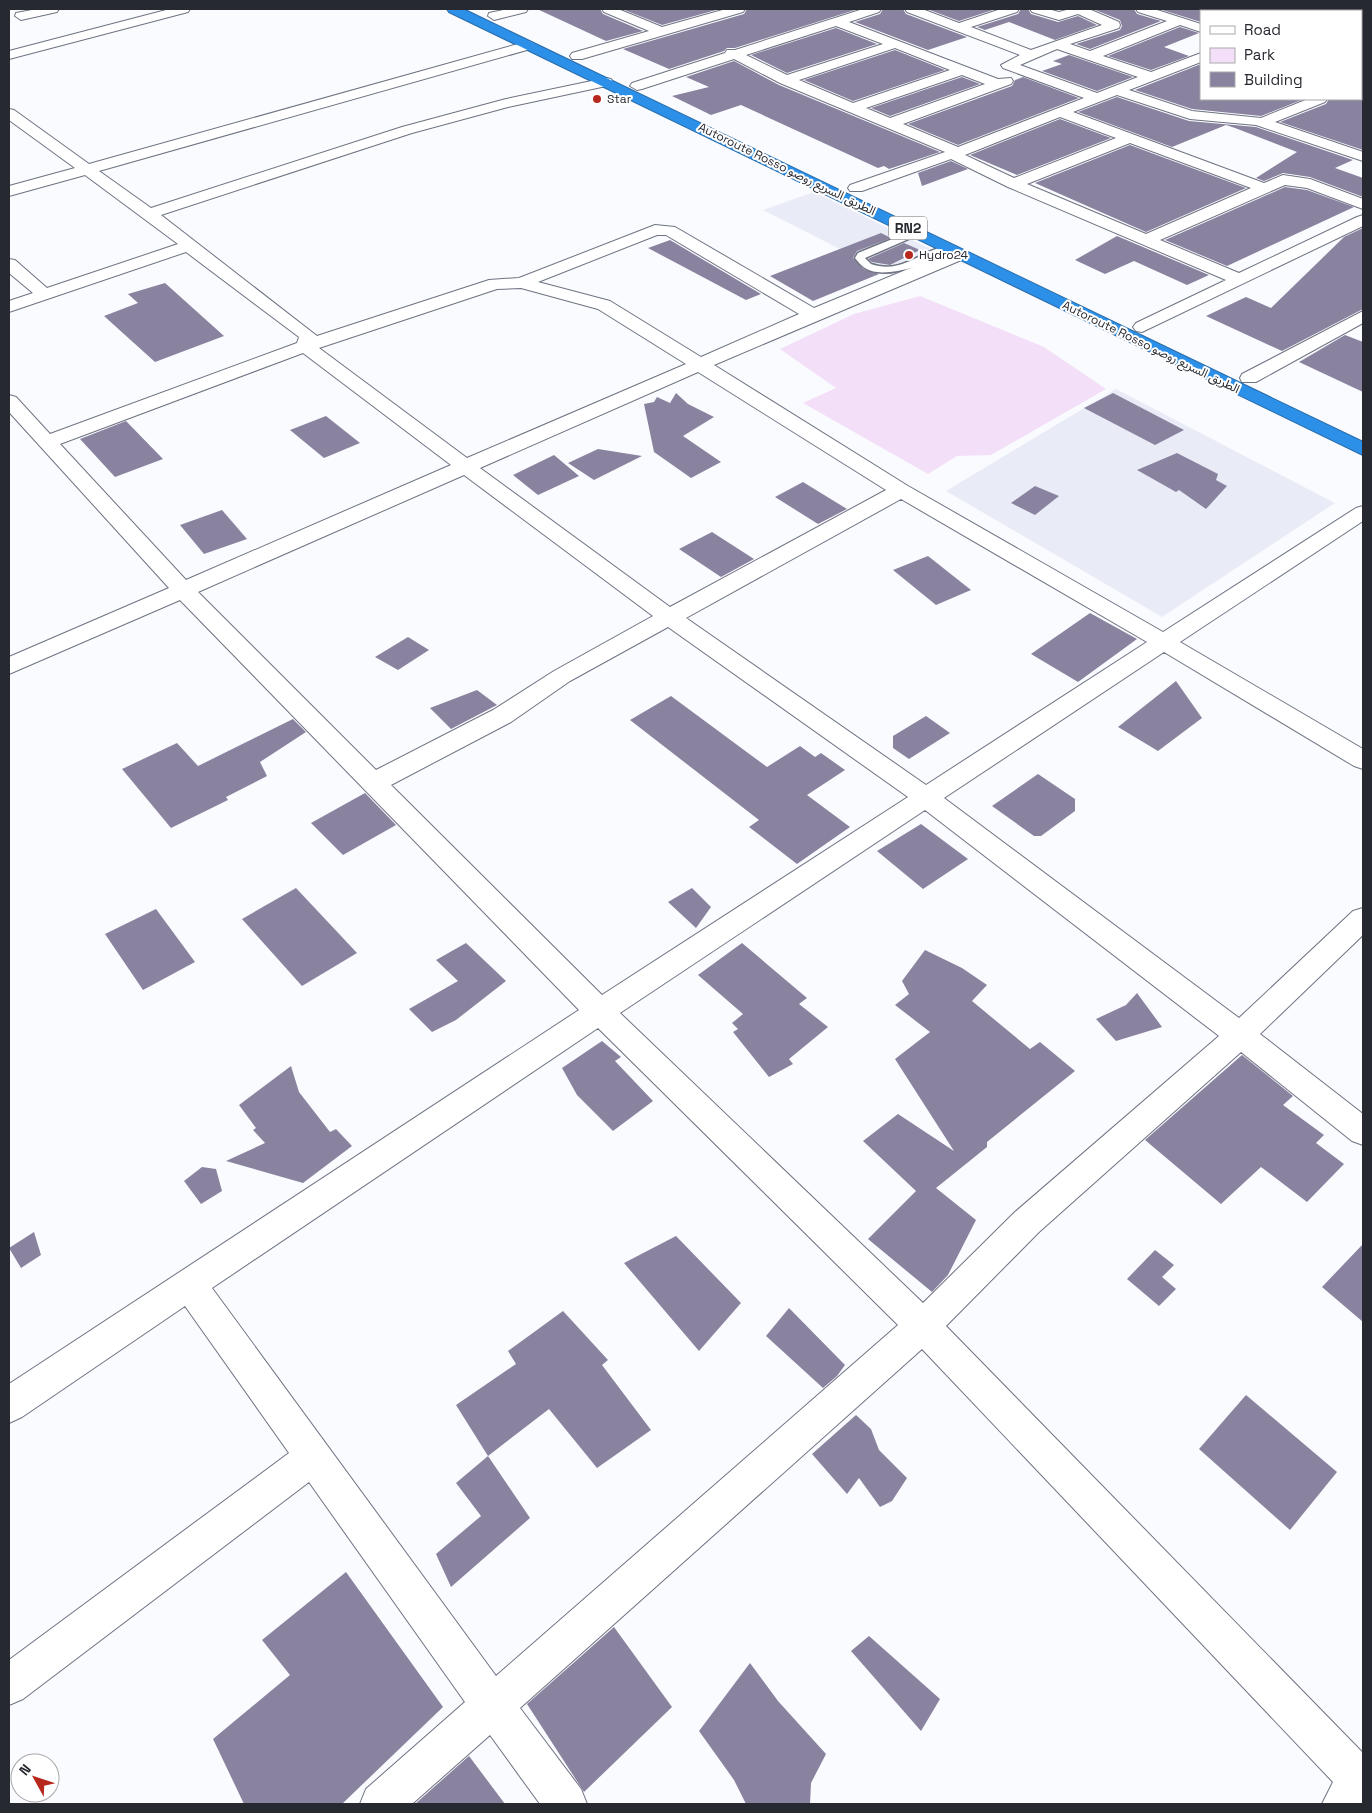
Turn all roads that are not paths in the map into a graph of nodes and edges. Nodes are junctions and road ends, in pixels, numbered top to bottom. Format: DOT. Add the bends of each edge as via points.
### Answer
graph roads {
  1 [pos="9,9"];
  2 [pos="53,9"];
  3 [pos="184,9"];
  4 [pos="453,9"];
  5 [pos="478,9"];
  6 [pos="522,9"];
  7 [pos="608,9"];
  8 [pos="739,9"];
  9 [pos="875,9"];
  10 [pos="911,9"];
  11 [pos="1012,9"];
  12 [pos="1036,9"];
  13 [pos="1142,9"];
  14 [pos="1081,10"];
  15 [pos="494,16"];
  16 [pos="15,18"];
  17 [pos="836,21"];
  18 [pos="1179,21"];
  19 [pos="958,26"];
  20 [pos="1200,28"];
  21 [pos="662,32"];
  22 [pos="895,44"];
  23 [pos="1056,44"];
  24 [pos="529,45"];
  25 [pos="732,53"];
  26 [pos="1030,54"];
  27 [pos="9,55"];
  28 [pos="577,56"];
  29 [pos="1090,56"];
  30 [pos="1200,57"];
  31 [pos="963,70"];
  32 [pos="1029,74"];
  33 [pos="1150,76"];
  34 [pos="785,80"];
  35 [pos="606,82"];
  36 [pos="998,84"];
  37 [pos="637,86"];
  38 [pos="1116,90"];
  39 [pos="1096,97"];
  40 [pos="1318,100"];
  41 [pos="1232,106"];
  42 [pos="856,107"];
  43 [pos="1059,112"];
  44 [pos="9,113"];
  45 [pos="1206,118"];
  46 [pos="1263,122"];
  47 [pos="891,123"];
  48 [pos="1130,138"];
  49 [pos="955,153"];
  50 [pos="1359,153"];
  51 [pos="87,168"];
  52 [pos="1012,184"];
  53 [pos="856,188"];
  54 [pos="1264,188"];
  55 [pos="9,191"];
  56 [pos="1363,204"];
  57 [pos="150,213"];
  58 [pos="1363,220"];
  59 [pos="917,232"];
  60 [pos="1146,240"];
  61 [pos="188,246"];
  62 [pos="955,251"];
  63 [pos="9,264"];
  64 [pos="1238,279"];
  65 [pos="521,283"];
  66 [pos="45,295"];
  67 [pos="9,307"];
  68 [pos="813,314"];
  69 [pos="1363,316"];
  70 [pos="1142,327"];
  71 [pos="1338,330"];
  72 [pos="1355,337"];
  73 [pos="305,346"];
  74 [pos="698,365"];
  75 [pos="1249,378"];
  76 [pos="9,401"];
  77 [pos="1363,432"];
  78 [pos="47,442"];
  79 [pos="1363,449"];
  80 [pos="465,466"];
  81 [pos="901,490"];
  82 [pos="1363,512"];
  83 [pos="184,590"];
  84 [pos="670,617"];
  85 [pos="1164,642"];
  86 [pos="9,666"];
  87 [pos="1363,760"];
  88 [pos="374,782"];
  89 [pos="926,797"];
  90 [pos="1363,918"];
  91 [pos="600,1012"];
  92 [pos="1239,1034"];
  93 [pos="1363,1132"];
  94 [pos="189,1284"];
  95 [pos="924,1326"];
  96 [pos="9,1405"];
  97 [pos="313,1457"];
  98 [pos="9,1685"];
  99 [pos="493,1707"];
  100 [pos="1358,1786"];
  101 [pos="381,1804"];
  102 [pos="566,1804"];
  1 -- 16 [label="street"];
  2 -- 16 [label="street"];
  3 -- 27 [label="street"];
  4 -- 24 [label="highway, Autoroute Rosso الطريق السريع روصو / RN2"];
  5 -- 15 [label="highway, Autoroute Rosso الطريق السريع روصو / RN2"];
  6 -- 15 [label="street"];
  7 -- 21 [label="street"];
  8 -- 21 [label="street"];
  9 -- 17 [label="street"];
  10 -- 19 [label="street"];
  11 -- 19 [label="street"];
  12 -- 14 [label="street" via="1059,16"];
  13 -- 18 [label="street"];
  14 -- 23 [label="street" via="1114,25"];
  15 -- 28 [label="highway, Autoroute Rosso الطريق السريع روصو / RN2"];
  17 -- 22 [label="street"];
  17 -- 25 [label="street"];
  18 -- 20 [label="street"];
  18 -- 29 [label="street"];
  19 -- 26 [label="street"];
  21 -- 28 [label="street"];
  22 -- 31 [label="street"];
  22 -- 34 [label="street"];
  23 -- 26 [label="street"];
  23 -- 29 [label="street"];
  24 -- 35 [label="highway, Autoroute Rosso الطريق السريع روصو / RN2"];
  24 -- 51 [label="street"];
  25 -- 34 [label="street"];
  25 -- 37 [label="street"];
  26 -- 32 [label="street" via="1008,64"];
  28 -- 37 [label="highway, Autoroute Rosso الطريق السريع روصو / RN2"];
  29 -- 33 [label="street"];
  30 -- 33 [label="street"];
  31 -- 36 [label="street"];
  31 -- 42 [label="street"];
  32 -- 36 [label="street"];
  32 -- 39 [label="street"];
  33 -- 38 [label="street"];
  34 -- 42 [label="street"];
  35 -- 57 [label="street" via="506,103 407,130"];
  35 -- 59 [label="highway, Autoroute Rosso الطريق السريع روصو / RN2"];
  36 -- 47 [label="street"];
  37 -- 53 [label="highway, Autoroute Rosso الطريق السريع روصو / RN2"];
  38 -- 39 [label="street"];
  38 -- 45 [label="street"];
  39 -- 43 [label="street"];
  40 -- 46 [label="street"];
  41 -- 45 [label="street"];
  42 -- 47 [label="street"];
  43 -- 48 [label="street"];
  43 -- 49 [label="street"];
  44 -- 51 [label="street"];
  45 -- 46 [label="street" via="1244,118"];
  46 -- 50 [label="street"];
  47 -- 49 [label="street"];
  48 -- 52 [label="street"];
  48 -- 54 [label="street"];
  49 -- 52 [label="street"];
  49 -- 53 [label="street"];
  51 -- 55 [label="street"];
  51 -- 57 [label="street"];
  52 -- 60 [label="street"];
  53 -- 70 [label="highway, Autoroute Rosso الطريق السريع روصو / RN2"];
  54 -- 56 [label="street" via="1276,182 1294,180"];
  54 -- 60 [label="street"];
  57 -- 61 [label="street" via="184,239"];
  58 -- 64 [label="street"];
  59 -- 62 [label="highway, Autoroute Rosso الطريق السريع روصو / RN2"];
  59 -- 62 [label="lane" via="860,258 880,270 904,267"];
  60 -- 64 [label="street"];
  61 -- 66 [label="street"];
  61 -- 73 [label="street" via="308,336"];
  62 -- 68 [label="street"];
  62 -- 79 [label="highway, Autoroute Rosso الطريق السريع روصو / RN2"];
  63 -- 66 [label="street"];
  64 -- 70 [label="street"];
  65 -- 68 [label="street" via="655,230 670,230"];
  65 -- 73 [label="street" via="495,284"];
  65 -- 74 [label="street" via="604,305"];
  66 -- 67 [label="street"];
  68 -- 74 [label="street"];
  69 -- 71 [label="street"];
  70 -- 75 [label="highway, Autoroute Rosso الطريق السريع روصو / RN2"];
  71 -- 72 [label="street"];
  71 -- 75 [label="street"];
  73 -- 78 [label="street"];
  73 -- 80 [label="street"];
  74 -- 80 [label="street"];
  74 -- 81 [label="street"];
  75 -- 77 [label="highway, Autoroute Rosso الطريق السريع روصو / RN2"];
  76 -- 78 [label="street"];
  78 -- 83 [label="street"];
  80 -- 83 [label="street"];
  80 -- 84 [label="street"];
  81 -- 84 [label="street"];
  81 -- 85 [label="street"];
  82 -- 85 [label="street"];
  83 -- 86 [label="street"];
  83 -- 88 [label="street"];
  84 -- 88 [label="street" via="562,676 502,716"];
  84 -- 89 [label="street"];
  85 -- 87 [label="street"];
  85 -- 89 [label="street"];
  88 -- 91 [label="street"];
  89 -- 91 [label="street"];
  89 -- 92 [label="street"];
  90 -- 92 [label="street"];
  91 -- 94 [label="street"];
  91 -- 95 [label="street"];
  92 -- 93 [label="street"];
  92 -- 95 [label="street" via="1207,1066 1028,1222"];
  94 -- 96 [label="street"];
  94 -- 97 [label="street"];
  95 -- 99 [label="street" via="575,1631"];
  95 -- 100 [label="street"];
  97 -- 98 [label="street"];
  97 -- 99 [label="street"];
  99 -- 101 [label="street"];
  99 -- 102 [label="street"];
}
